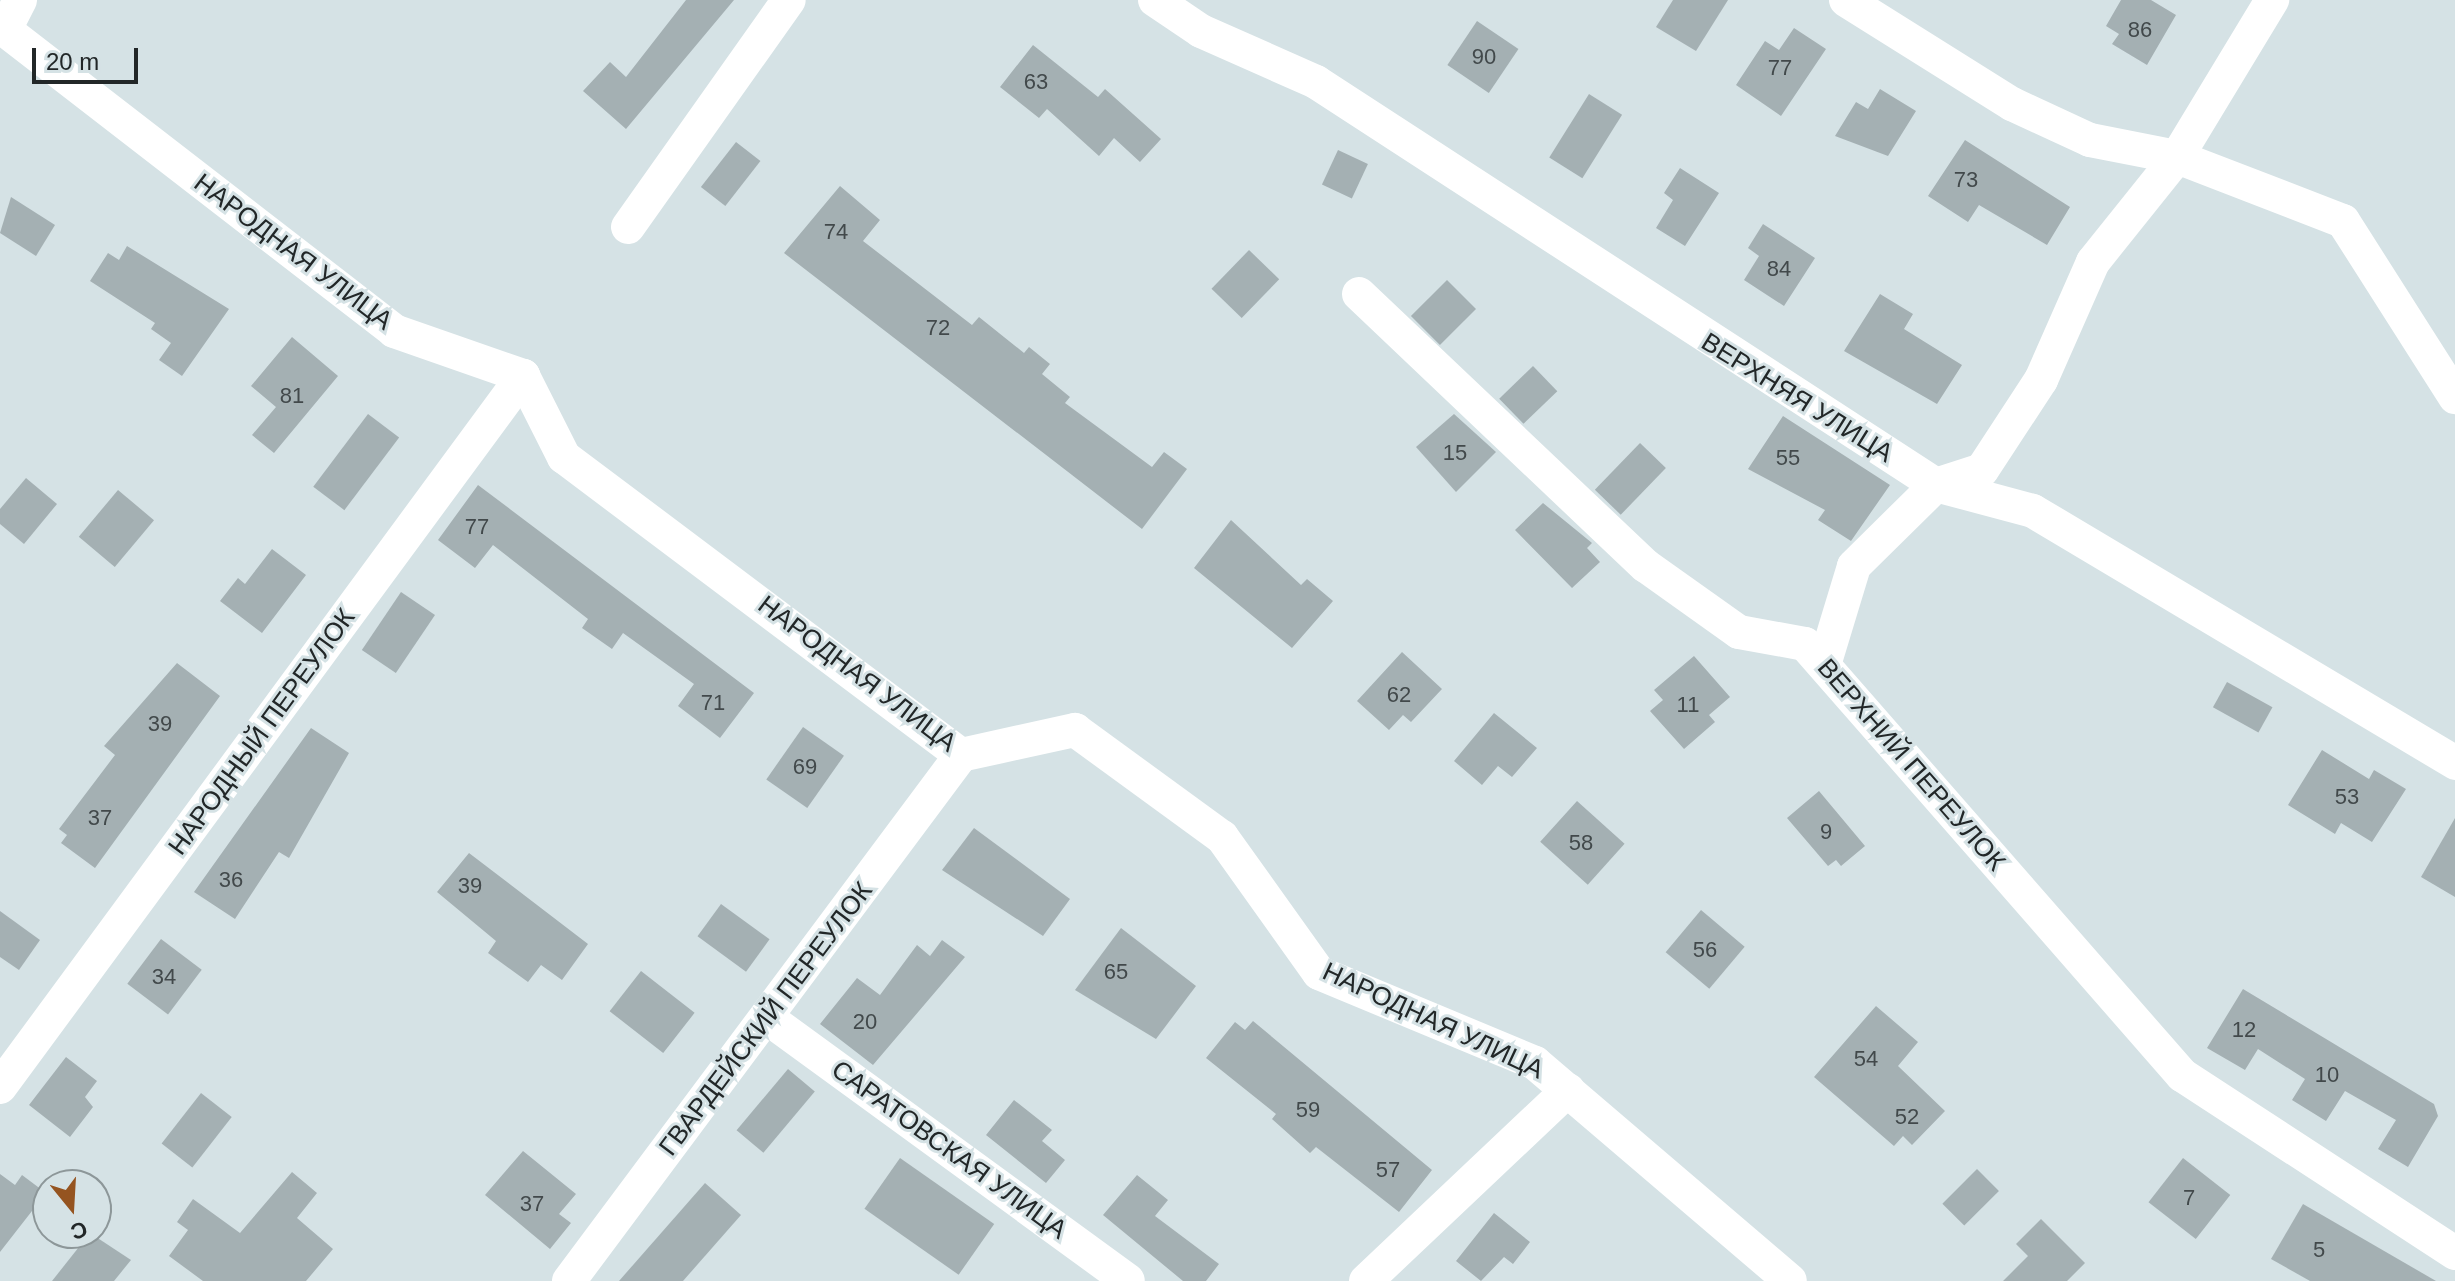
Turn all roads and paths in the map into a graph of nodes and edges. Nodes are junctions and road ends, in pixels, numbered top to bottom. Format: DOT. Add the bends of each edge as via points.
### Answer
graph roads {
  1 [pos="20,0"];
  2 [pos="789,0"];
  3 [pos="1155,0"];
  4 [pos="1846,0"];
  5 [pos="2272,0"];
  6 [pos="2177,157"];
  7 [pos="628,227"];
  8 [pos="1359,294"];
  9 [pos="523,376"];
  10 [pos="2455,397"];
  11 [pos="1936,485"];
  12 [pos="1824,665"];
  13 [pos="961,755"];
  14 [pos="2455,763"];
  15 [pos="769,1019"];
  16 [pos="0,1087"];
  17 [pos="1568,1090"];
  18 [pos="2455,1253"];
  19 [pos="569,1281"];
  20 [pos="1128,1281"];
  21 [pos="1366,1281"];
  22 [pos="1790,1281"];
  1 -- 9 [label="street, НАРОДНАЯ УЛИЦА" via="5,30 394,331"];
  2 -- 7 [label="street"];
  3 -- 11 [label="street, ВЕРХНЯЯ УЛИЦА" via="1201,31 1316,82"];
  4 -- 6 [label="street" via="2025,110 2090,140"];
  5 -- 6 [label="street"];
  6 -- 10 [label="street" via="2343,221"];
  6 -- 11 [label="street" via="2093,262 2041,380 1982,470"];
  8 -- 12 [label="street, ВЕРХНИЙ ПЕРЕУЛОК" via="1646,566 1739,632 1805,644"];
  9 -- 13 [label="street, НАРОДНАЯ УЛИЦА" via="564,457"];
  9 -- 16 [label="street, НАРОДНЫЙ ПЕРЕУЛОК"];
  11 -- 12 [label="street" via="1854,566"];
  11 -- 14 [label="street, ВЕРХНЯЯ УЛИЦА" via="2033,511"];
  12 -- 18 [label="street, ВЕРХНИЙ ПЕРЕУЛОК" via="2182,1075"];
  13 -- 15 [label="street, ГВАРДЕЙСКИЙ ПЕРЕУЛОК"];
  13 -- 17 [label="street, НАРОДНАЯ УЛИЦА" via="1075,730 1222,837 1319,973 1535,1063"];
  15 -- 19 [label="street, ГВАРДЕЙСКИЙ ПЕРЕУЛОК"];
  15 -- 20 [label="street, САРАТОВСКАЯ УЛИЦА"];
  17 -- 21 [label="street"];
  17 -- 22 [label="street, НАРОДНАЯ УЛИЦА"];
}
